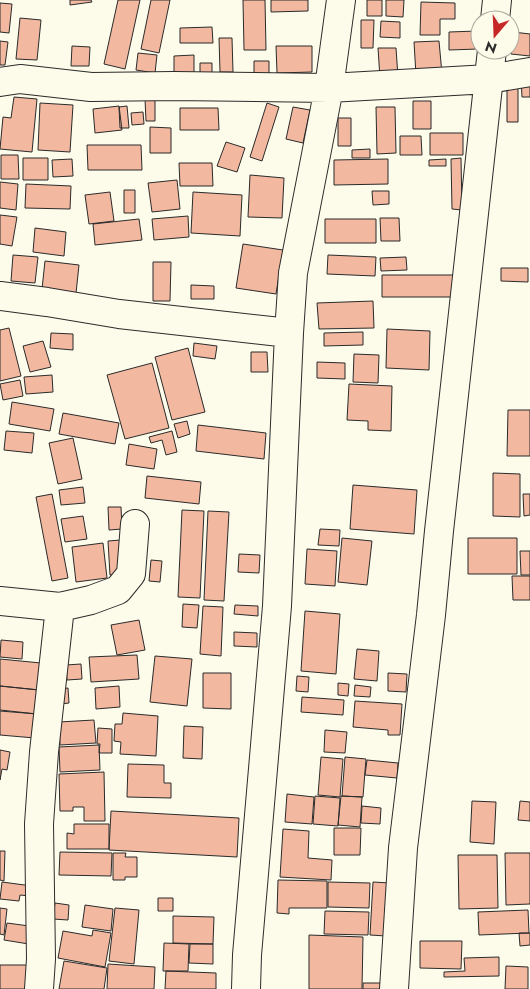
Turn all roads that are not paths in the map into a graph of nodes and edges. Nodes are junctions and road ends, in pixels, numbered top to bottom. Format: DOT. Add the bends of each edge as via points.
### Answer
graph roads {
  1 [pos="341,0"];
  2 [pos="491,60"];
  3 [pos="530,72"];
  4 [pos="489,78"];
  5 [pos="0,82"];
  6 [pos="329,88"];
  7 [pos="0,296"];
  8 [pos="289,333"];
  9 [pos="135,524"];
  10 [pos="0,601"];
  11 [pos="60,608"];
  12 [pos="39,989"];
  13 [pos="246,989"];
  14 [pos="394,989"];
  1 -- 6 [label="street"];
  2 -- 4 [label="street"];
  3 -- 4 [label="street"];
  4 -- 6 [label="street"];
  4 -- 14 [label="street" via="404,848"];
  5 -- 6 [label="street" via="20,79 91,87"];
  6 -- 8 [label="street" via="294,274"];
  7 -- 8 [label="street" via="119,314"];
  8 -- 13 [label="street" via="277,606"];
  9 -- 11 [label="street" via="131,574 118,590"];
  10 -- 11 [label="street"];
  11 -- 12 [label="street" via="39,824 42,959"];
}
